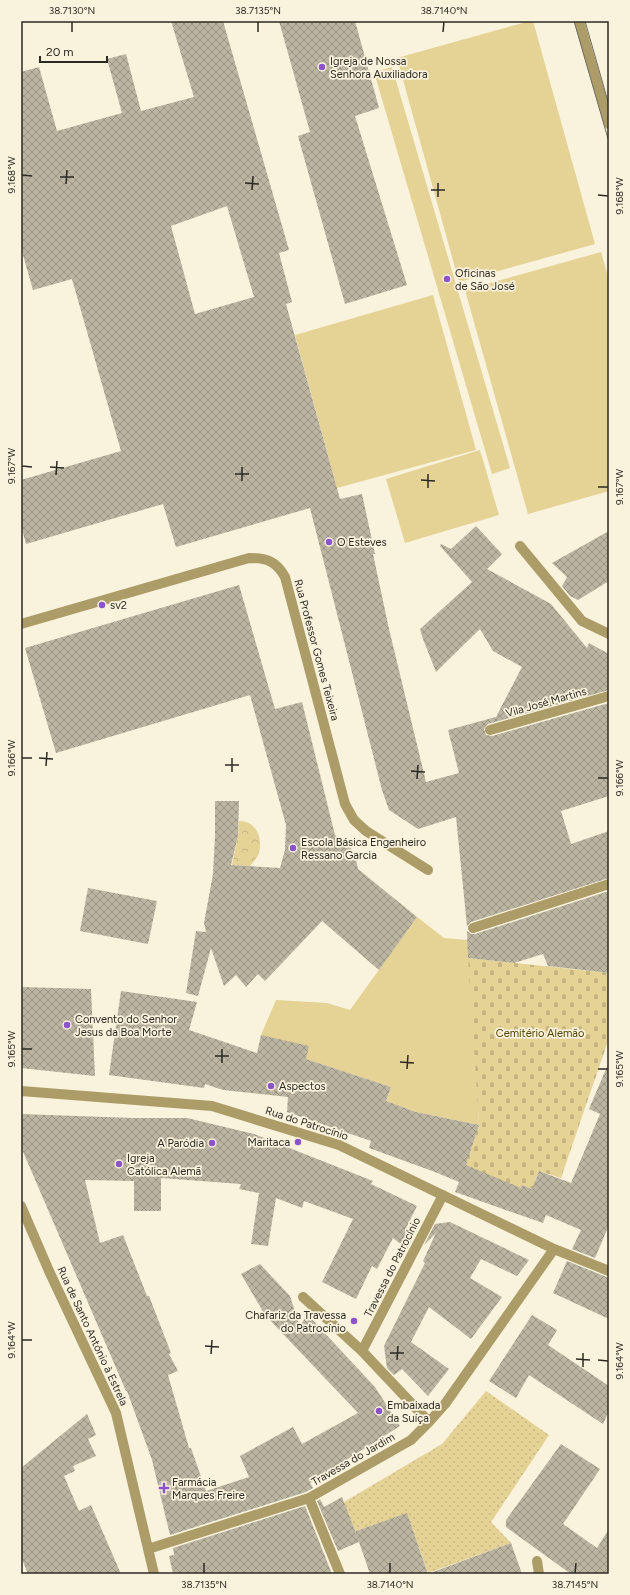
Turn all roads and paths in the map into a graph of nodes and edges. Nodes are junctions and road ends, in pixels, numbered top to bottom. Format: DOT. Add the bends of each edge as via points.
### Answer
graph roads {
  1 [pos="579,21"];
  2 [pos="609,124"];
  3 [pos="520,546"];
  4 [pos="21,624"];
  5 [pos="609,634"];
  6 [pos="609,696"];
  7 [pos="490,730"];
  8 [pos="428,870"];
  9 [pos="609,884"];
  10 [pos="473,928"];
  11 [pos="21,1091"];
  12 [pos="443,1195"];
  13 [pos="21,1206"];
  14 [pos="554,1249"];
  15 [pos="609,1271"];
  16 [pos="303,1297"];
  17 [pos="362,1351"];
  18 [pos="430,1422"];
  19 [pos="309,1498"];
  20 [pos="148,1549"];
  21 [pos="537,1561"];
  22 [pos="154,1574"];
  23 [pos="340,1574"];
  24 [pos="539,1574"];
  1 -- 2 [label="street"];
  3 -- 5 [label="street" via="582,622"];
  4 -- 8 [label="street, Rua Professor Gomes Teixeira" via="249,558 272,561 285,577 345,804 354,820 366,831"];
  6 -- 7 [label="street, Vila José Martins"];
  9 -- 10 [label="street"];
  11 -- 12 [label="street, Rua do Patrocínio" via="212,1106 339,1145"];
  12 -- 14 [label="street, Rua do Patrocínio"];
  12 -- 17 [label="street, Travessa do Patrocínio"];
  13 -- 20 [label="street, Rua de Santo António à Estrela" via="116,1413"];
  14 -- 15 [label="street, Rua do Patrocínio"];
  14 -- 18 [label="street, Travessa do Jardim"];
  16 -- 17 [label="street"];
  17 -- 18 [label="street"];
  18 -- 19 [label="street, Travessa do Jardim" via="411,1440"];
  19 -- 20 [label="street, Travessa do Jardim"];
  19 -- 23 [label="street"];
  20 -- 22 [label="street, Rua de Santo António à Estrela"];
  21 -- 24 [label="street"];
}
